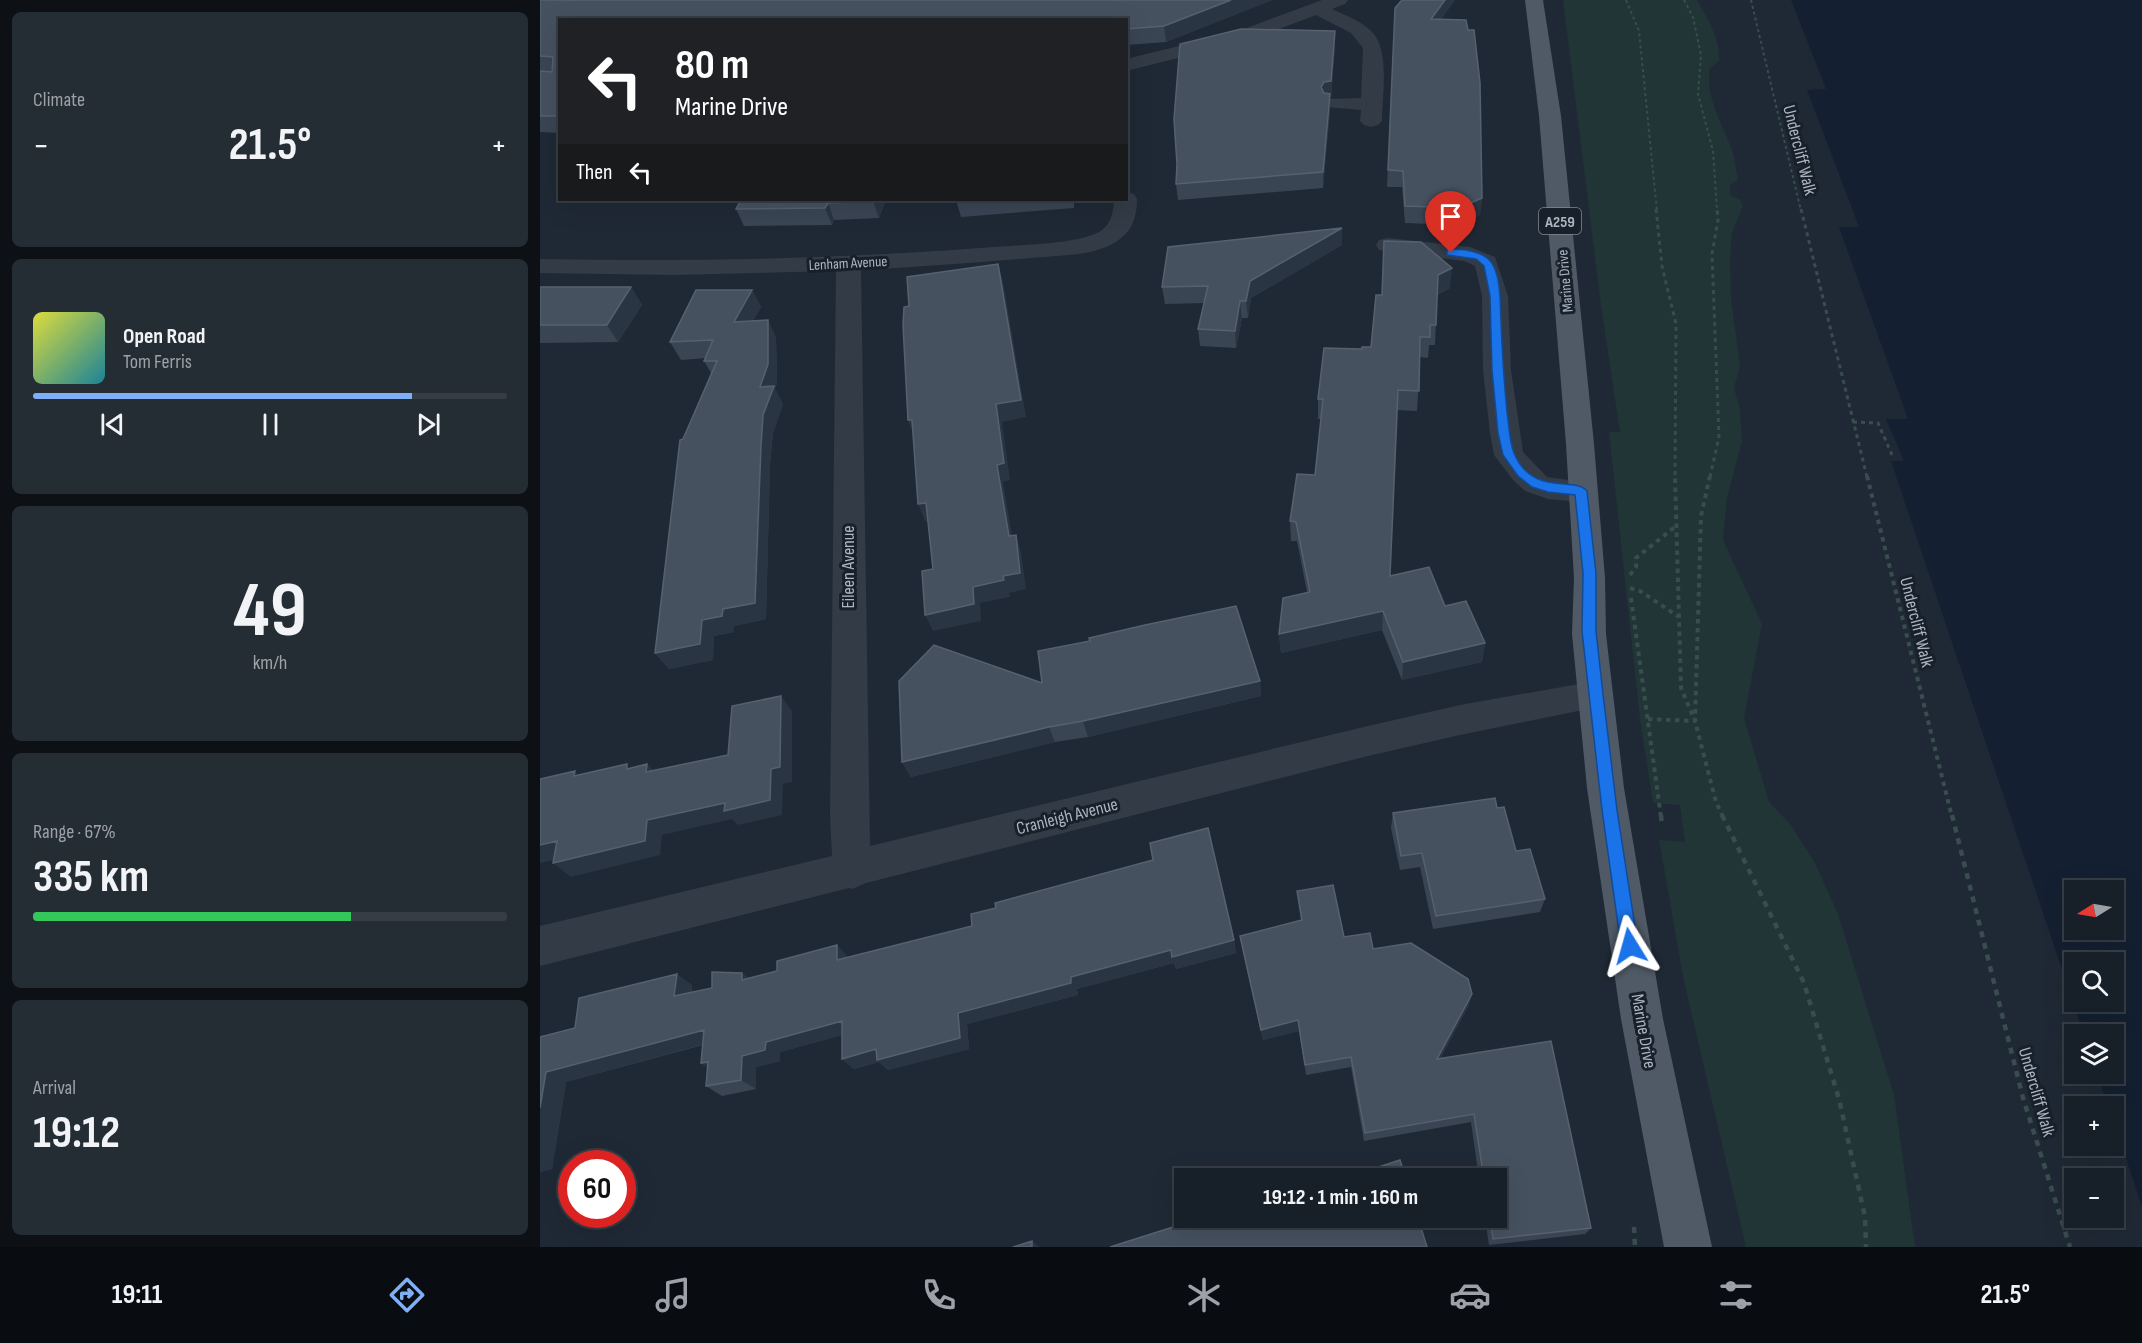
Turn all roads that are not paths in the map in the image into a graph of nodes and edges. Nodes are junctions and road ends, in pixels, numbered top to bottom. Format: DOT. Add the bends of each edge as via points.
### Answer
graph roads {
  1 [pos="1339,0"];
  2 [pos="1534,0"];
  3 [pos="1319,9"];
  4 [pos="1128,65"];
  5 [pos="1333,103"];
  6 [pos="1126,201"];
  7 [pos="1388,245"];
  8 [pos="851,264"];
  9 [pos="540,266"];
  10 [pos="1580,491"];
  11 [pos="1596,694"];
  12 [pos="852,871"];
  13 [pos="540,946"];
  14 [pos="1688,1247"];
  1 -- 3 [label="street"];
  2 -- 10 [label="main road, Marine Drive / A259" via="1550,116 1580,444"];
  3 -- 4 [label="street" via="1243,36"];
  3 -- 5 [label="street" via="1362,32 1373,48 1371,113"];
  6 -- 8 [label="street, Lenham Avenue" via="1119,229 1090,243 1022,252"];
  7 -- 10 [label="street" via="1479,256 1486,262 1495,296 1497,370 1509,455 1536,484"];
  8 -- 9 [label="street, Lenham Avenue" via="723,268"];
  8 -- 12 [label="street, Eileen Avenue" via="848,273"];
  10 -- 11 [label="main road, Marine Drive / A259" via="1590,573 1589,631"];
  11 -- 12 [label="street, Cranleigh Avenue" via="1391,736"];
  11 -- 14 [label="main road, Marine Drive / A259" via="1630,946 1658,1109"];
  12 -- 13 [label="street, Cranleigh Avenue"];
}
